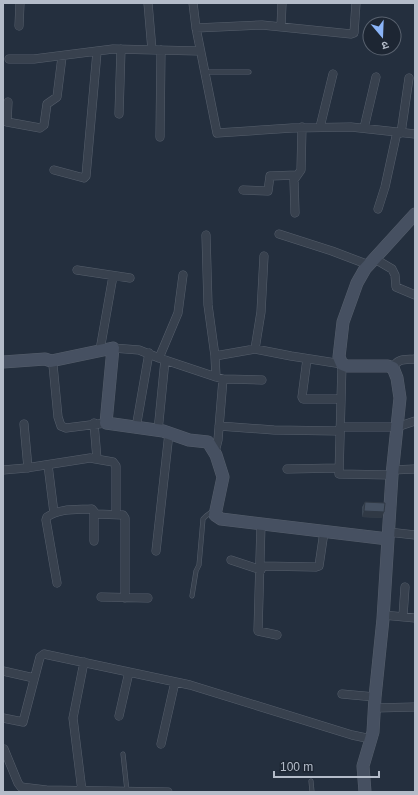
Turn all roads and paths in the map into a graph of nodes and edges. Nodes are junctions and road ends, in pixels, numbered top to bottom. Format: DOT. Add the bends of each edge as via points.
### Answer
graph roads {
  1 [pos="20,3"];
  2 [pos="148,3"];
  3 [pos="193,3"];
  4 [pos="282,3"];
  5 [pos="356,3"];
  6 [pos="19,26"];
  7 [pos="281,27"];
  8 [pos="196,28"];
  9 [pos="121,49"];
  10 [pos="152,50"];
  11 [pos="161,50"];
  12 [pos="200,51"];
  13 [pos="97,52"];
  14 [pos="62,57"];
  15 [pos="9,58"];
  16 [pos="205,72"];
  17 [pos="249,72"];
  18 [pos="333,74"];
  19 [pos="376,77"];
  20 [pos="409,78"];
  21 [pos="8,102"];
  22 [pos="119,114"];
  23 [pos="320,127"];
  24 [pos="302,128"];
  25 [pos="364,128"];
  26 [pos="399,132"];
  27 [pos="415,134"];
  28 [pos="160,137"];
  29 [pos="54,170"];
  30 [pos="297,175"];
  31 [pos="243,190"];
  32 [pos="378,210"];
  33 [pos="295,213"];
  34 [pos="415,214"];
  35 [pos="279,234"];
  36 [pos="206,235"];
  37 [pos="264,256"];
  38 [pos="372,262"];
  39 [pos="77,270"];
  40 [pos="183,274"];
  41 [pos="112,276"];
  42 [pos="130,278"];
  43 [pos="415,295"];
  44 [pos="112,348"];
  45 [pos="255,349"];
  46 [pos="100,350"];
  47 [pos="149,353"];
  48 [pos="215,356"];
  49 [pos="162,359"];
  50 [pos="307,359"];
  51 [pos="415,359"];
  52 [pos="51,361"];
  53 [pos="3,362"];
  54 [pos="342,364"];
  55 [pos="393,368"];
  56 [pos="219,378"];
  57 [pos="262,380"];
  58 [pos="341,399"];
  59 [pos="415,421"];
  60 [pos="100,423"];
  61 [pos="24,424"];
  62 [pos="219,426"];
  63 [pos="397,427"];
  64 [pos="136,428"];
  65 [pos="340,429"];
  66 [pos="163,432"];
  67 [pos="215,452"];
  68 [pos="97,459"];
  69 [pos="48,465"];
  70 [pos="28,468"];
  71 [pos="339,468"];
  72 [pos="287,469"];
  73 [pos="415,469"];
  74 [pos="3,470"];
  75 [pos="392,472"];
  76 [pos="216,509"];
  77 [pos="94,512"];
  78 [pos="54,513"];
  79 [pos="116,514"];
  80 [pos="261,524"];
  81 [pos="324,532"];
  82 [pos="415,535"];
  83 [pos="388,536"];
  84 [pos="94,541"];
  85 [pos="156,551"];
  86 [pos="231,560"];
  87 [pos="261,568"];
  88 [pos="57,583"];
  89 [pos="405,587"];
  90 [pos="192,596"];
  91 [pos="101,598"];
  92 [pos="125,598"];
  93 [pos="148,598"];
  94 [pos="383,615"];
  95 [pos="403,616"];
  96 [pos="415,618"];
  97 [pos="277,635"];
  98 [pos="84,662"];
  99 [pos="3,671"];
  100 [pos="129,672"];
  101 [pos="34,678"];
  102 [pos="175,682"];
  103 [pos="342,694"];
  104 [pos="374,703"];
  105 [pos="415,707"];
  106 [pos="119,716"];
  107 [pos="3,718"];
  108 [pos="371,739"];
  109 [pos="161,744"];
  110 [pos="4,749"];
  111 [pos="123,754"];
  112 [pos="311,781"];
  113 [pos="46,791"];
  114 [pos="82,791"];
  115 [pos="125,792"];
  116 [pos="168,792"];
  117 [pos="312,792"];
  118 [pos="365,792"];
  1 -- 6 [label="street"];
  2 -- 10 [label="street"];
  3 -- 8 [label="street"];
  4 -- 7 [label="street"];
  5 -- 7 [label="street" via="352,34"];
  7 -- 8 [label="street" via="262,25"];
  8 -- 12 [label="street"];
  9 -- 10 [label="street"];
  9 -- 13 [label="street"];
  9 -- 22 [label="street"];
  10 -- 11 [label="street"];
  11 -- 12 [label="street"];
  11 -- 28 [label="street"];
  12 -- 16 [label="street"];
  13 -- 14 [label="street"];
  13 -- 29 [label="street" via="86,176 84,178"];
  14 -- 15 [label="street"];
  14 -- 21 [label="street" via="57,97 47,104 42,127 7,122"];
  16 -- 17 [label="lane"];
  16 -- 24 [label="street" via="217,133"];
  18 -- 23 [label="street"];
  19 -- 25 [label="street"];
  20 -- 26 [label="street"];
  23 -- 24 [label="street"];
  23 -- 25 [label="street"];
  24 -- 30 [label="street" via="300,170"];
  25 -- 26 [label="street"];
  26 -- 27 [label="street"];
  26 -- 32 [label="street"];
  30 -- 31 [label="street" via="270,176 268,191"];
  30 -- 33 [label="street" via="294,180"];
  34 -- 38 [label="street"];
  35 -- 38 [label="street"];
  36 -- 48 [label="street" via="208,305"];
  37 -- 45 [label="street" via="261,312"];
  38 -- 43 [label="street" via="392,269 396,287"];
  38 -- 54 [label="street" via="357,283 343,322 339,357"];
  39 -- 41 [label="street"];
  40 -- 49 [label="street" via="178,313"];
  41 -- 42 [label="street"];
  41 -- 46 [label="street"];
  44 -- 46 [label="street"];
  44 -- 47 [label="street"];
  44 -- 60 [label="street"];
  45 -- 48 [label="street"];
  45 -- 50 [label="street"];
  46 -- 52 [label="street"];
  47 -- 49 [label="street"];
  47 -- 64 [label="street"];
  48 -- 56 [label="street"];
  49 -- 56 [label="street"];
  49 -- 66 [label="street"];
  50 -- 54 [label="street"];
  50 -- 58 [label="street" via="303,399"];
  51 -- 55 [label="street" via="398,361"];
  52 -- 53 [label="street" via="45,359"];
  52 -- 60 [label="street" via="61,426 66,428"];
  54 -- 55 [label="street"];
  54 -- 58 [label="street"];
  55 -- 63 [label="street" via="400,398"];
  56 -- 57 [label="street"];
  56 -- 62 [label="street"];
  58 -- 65 [label="street"];
  59 -- 63 [label="street"];
  60 -- 64 [label="street"];
  60 -- 68 [label="street"];
  61 -- 70 [label="street"];
  62 -- 65 [label="street" via="274,430"];
  62 -- 67 [label="street"];
  63 -- 65 [label="street"];
  63 -- 75 [label="street"];
  64 -- 66 [label="street"];
  65 -- 71 [label="street"];
  66 -- 67 [label="street" via="189,440 208,442"];
  66 -- 85 [label="street"];
  67 -- 76 [label="street" via="223,477"];
  68 -- 69 [label="street"];
  68 -- 79 [label="street" via="115,463"];
  69 -- 70 [label="street"];
  69 -- 78 [label="street"];
  70 -- 74 [label="street"];
  71 -- 72 [label="street"];
  71 -- 75 [label="street" via="339,474"];
  73 -- 75 [label="street"];
  75 -- 83 [label="street"];
  76 -- 80 [label="street" via="215,515 220,519"];
  76 -- 90 [label="lane" via="203,520 199,565"];
  77 -- 78 [label="street" via="92,509"];
  77 -- 79 [label="street"];
  77 -- 84 [label="street"];
  78 -- 88 [label="street" via="46,520"];
  79 -- 92 [label="street" via="126,518"];
  80 -- 81 [label="street"];
  80 -- 87 [label="street"];
  81 -- 83 [label="street"];
  81 -- 87 [label="street" via="319,566"];
  82 -- 83 [label="street"];
  83 -- 94 [label="street"];
  86 -- 87 [label="street"];
  87 -- 97 [label="street" via="258,631"];
  89 -- 95 [label="street"];
  91 -- 92 [label="street"];
  92 -- 93 [label="street"];
  94 -- 95 [label="street"];
  94 -- 104 [label="street"];
  95 -- 96 [label="street"];
  98 -- 100 [label="street"];
  98 -- 101 [label="street" via="44,654 40,657"];
  98 -- 114 [label="street" via="73,718"];
  99 -- 101 [label="street"];
  100 -- 102 [label="street"];
  100 -- 106 [label="street"];
  101 -- 107 [label="street" via="23,722"];
  102 -- 108 [label="street"];
  102 -- 109 [label="street"];
  103 -- 104 [label="street"];
  104 -- 105 [label="street"];
  104 -- 108 [label="street"];
  108 -- 118 [label="street" via="363,766"];
  110 -- 113 [label="street" via="20,787"];
  111 -- 115 [label="lane"];
  112 -- 117 [label="lane"];
  113 -- 114 [label="street"];
  114 -- 115 [label="street"];
  115 -- 116 [label="street"];
}
